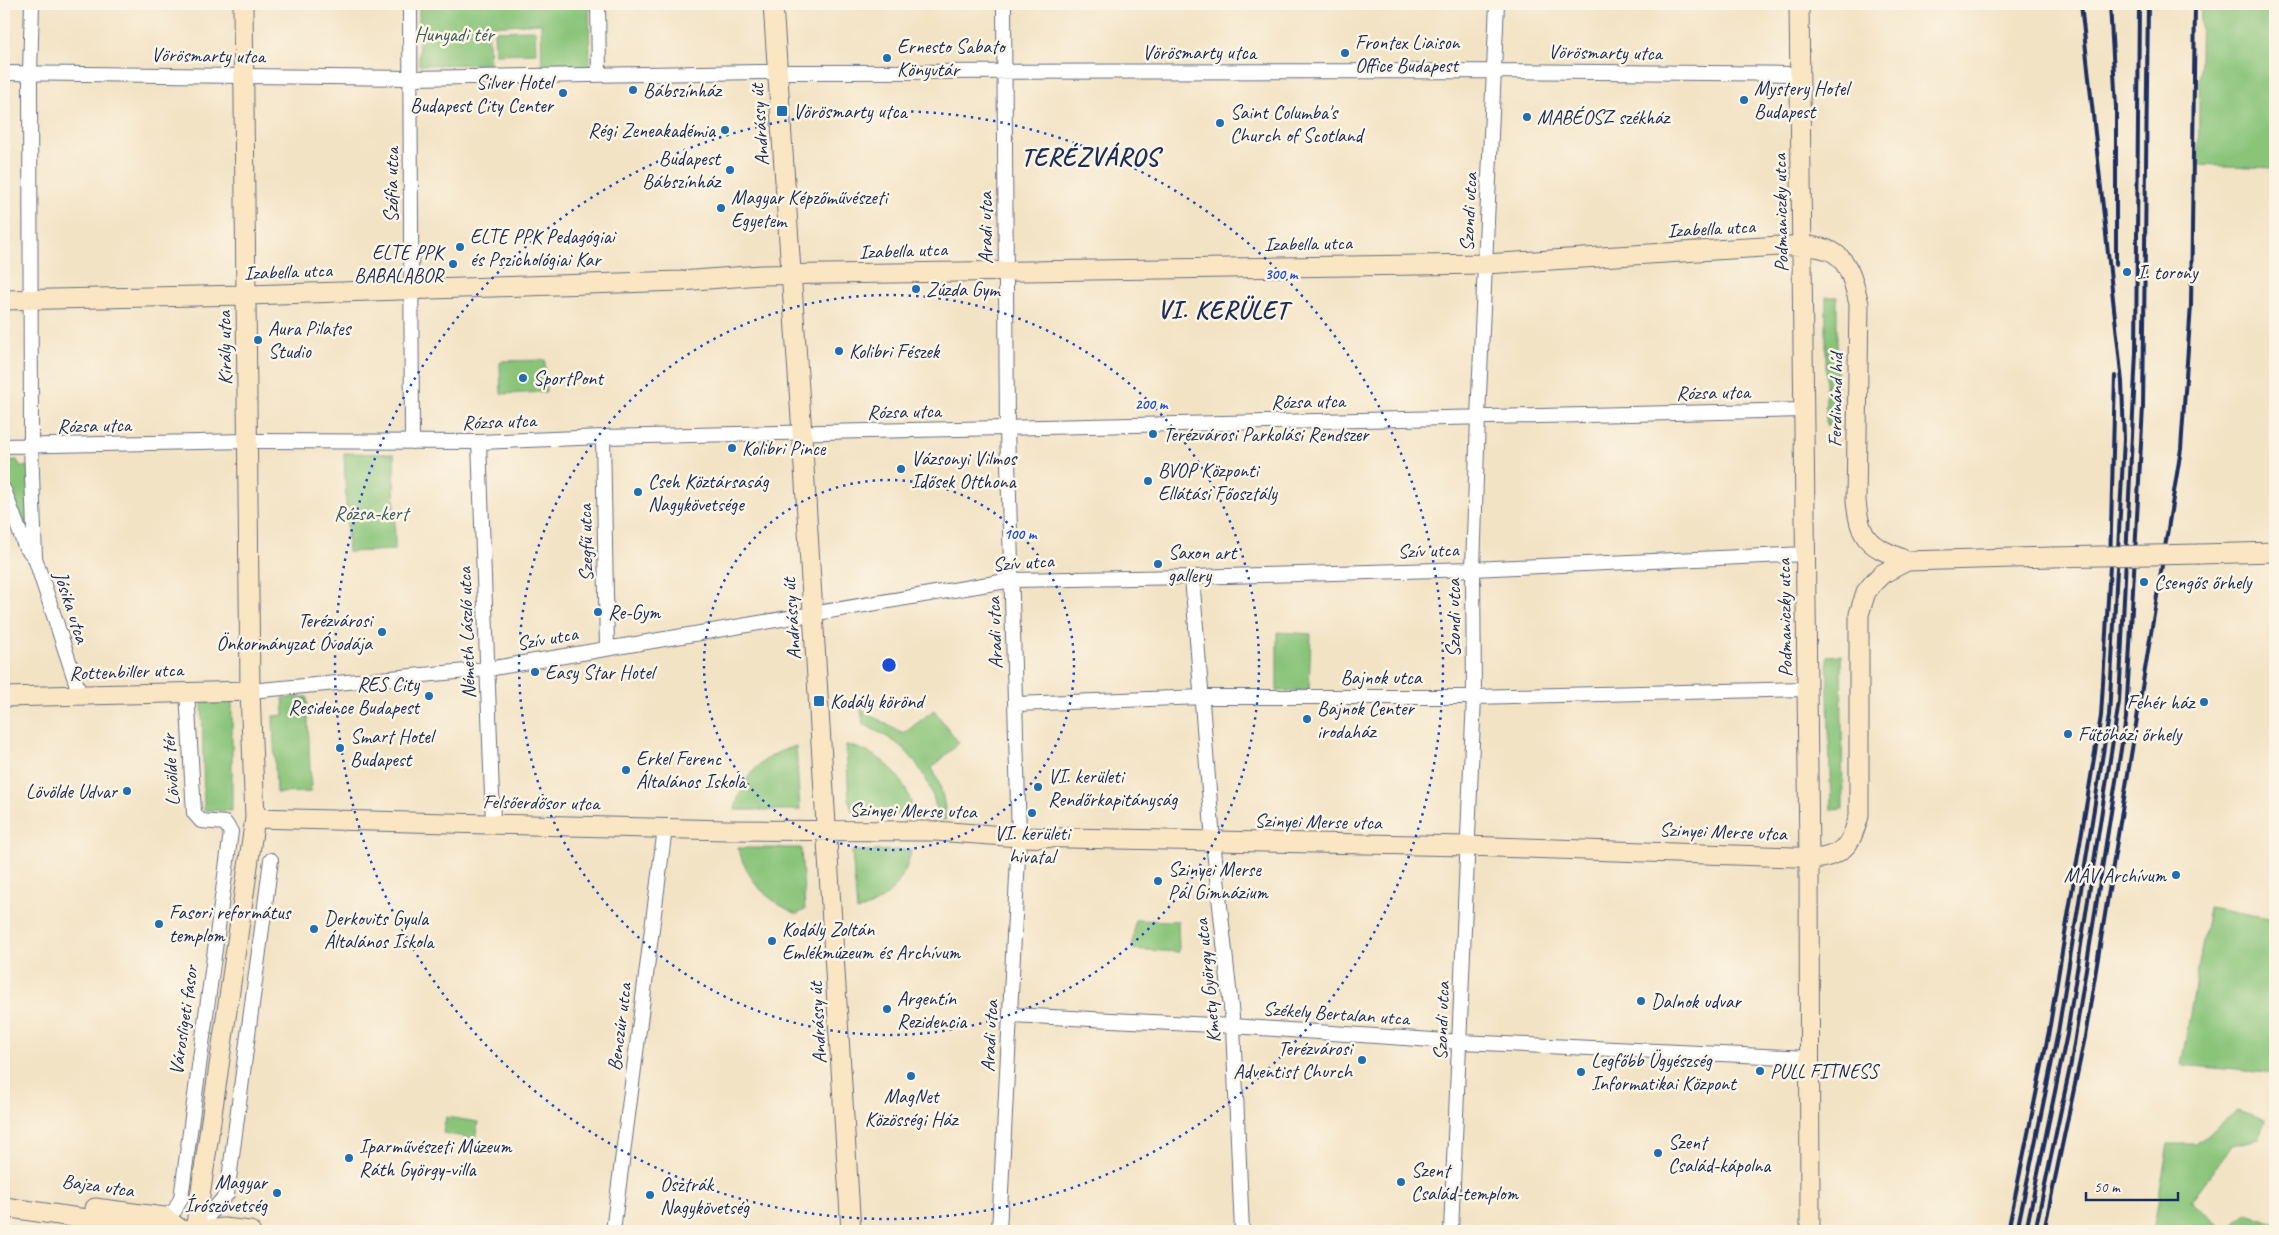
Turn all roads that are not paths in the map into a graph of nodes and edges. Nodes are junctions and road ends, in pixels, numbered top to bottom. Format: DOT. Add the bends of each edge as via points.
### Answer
graph roads {
  1 [pos="32,4"];
  2 [pos="243,4"];
  3 [pos="410,4"];
  4 [pos="598,4"];
  5 [pos="773,4"];
  6 [pos="1004,4"];
  7 [pos="1497,4"];
  8 [pos="1799,4"];
  9 [pos="1494,71"];
  10 [pos="777,72"];
  11 [pos="1004,72"];
  12 [pos="4,73"];
  13 [pos="30,73"];
  14 [pos="1800,74"];
  15 [pos="600,75"];
  16 [pos="244,76"];
  17 [pos="411,78"];
  18 [pos="1803,246"];
  19 [pos="1485,264"];
  20 [pos="1006,269"];
  21 [pos="791,275"];
  22 [pos="411,289"];
  23 [pos="245,295"];
  24 [pos="31,299"];
  25 [pos="4,300"];
  26 [pos="1804,410"];
  27 [pos="1478,417"];
  28 [pos="1007,428"];
  29 [pos="802,434"];
  30 [pos="604,437"];
  31 [pos="248,441"];
  32 [pos="412,442"];
  33 [pos="479,442"];
  34 [pos="4,446"];
  35 [pos="30,446"];
  36 [pos="4,490"];
  37 [pos="2275,552"];
  38 [pos="1806,554"];
  39 [pos="35,558"];
  40 [pos="1910,560"];
  41 [pos="1473,569"];
  42 [pos="1192,577"];
  43 [pos="1012,580"];
  44 [pos="813,614"];
  45 [pos="607,648"];
  46 [pos="488,668"];
  47 [pos="1807,689"];
  48 [pos="187,691"];
  49 [pos="250,691"];
  50 [pos="80,695"];
  51 [pos="1474,696"];
  52 [pos="4,697"];
  53 [pos="1202,697"];
  54 [pos="1016,704"];
  55 [pos="254,818"];
  56 [pos="225,823"];
  57 [pos="494,823"];
  58 [pos="665,828"];
  59 [pos="826,831"];
  60 [pos="1019,837"];
  61 [pos="1213,841"];
  62 [pos="1467,846"];
  63 [pos="1809,857"];
  64 [pos="271,860"];
  65 [pos="243,903"];
  66 [pos="265,906"];
  67 [pos="1010,1015"];
  68 [pos="1233,1026"];
  69 [pos="1461,1042"];
  70 [pos="1809,1058"];
  71 [pos="4,1196"];
  72 [pos="4,1207"];
  73 [pos="164,1217"];
  74 [pos="223,1229"];
  75 [pos="191,1231"];
  76 [pos="250,1231"];
  77 [pos="613,1231"];
  78 [pos="851,1231"];
  79 [pos="999,1231"];
  80 [pos="1242,1231"];
  81 [pos="1451,1231"];
  82 [pos="1810,1231"];
  1 -- 13 [label="street, Jósika utca"];
  2 -- 16 [label="street, Király utca"];
  3 -- 17 [label="street"];
  4 -- 15 [label="street"];
  5 -- 10 [label="street, Andrássy út"];
  6 -- 11 [label="street, Aradi utca"];
  7 -- 9 [label="street, Szondi utca"];
  8 -- 14 [label="street, Podmaniczky utca"];
  9 -- 11 [label="street, Vörösmarty utca"];
  9 -- 14 [label="street, Vörösmarty utca"];
  9 -- 19 [label="street, Szondi utca"];
  10 -- 11 [label="street, Vörösmarty utca"];
  10 -- 15 [label="street, Vörösmarty utca"];
  10 -- 21 [label="street, Andrássy út"];
  11 -- 20 [label="street, Aradi utca"];
  12 -- 13 [label="street, Vörösmarty utca"];
  13 -- 16 [label="street, Vörösmarty utca"];
  13 -- 24 [label="street, Jósika utca"];
  14 -- 18 [label="street, Podmaniczky utca"];
  15 -- 17 [label="street"];
  16 -- 17 [label="street, Vörösmarty utca"];
  16 -- 23 [label="street, Király utca"];
  17 -- 22 [label="street, Szófia utca"];
  18 -- 19 [label="street, Izabella utca"];
  18 -- 26 [label="street, Podmaniczky utca"];
  18 -- 40 [label="street, Ferdinánd híd" via="1834,251 1843,261 1859,304 1858,523 1865,539 1885,552"];
  19 -- 20 [label="street, Izabella utca"];
  19 -- 27 [label="street, Szondi utca"];
  20 -- 21 [label="street, Izabella utca"];
  20 -- 28 [label="street, Aradi utca"];
  21 -- 22 [label="street, Izabella utca"];
  21 -- 29 [label="street, Andrássy út"];
  22 -- 23 [label="street, Izabella utca"];
  22 -- 32 [label="street, Szófia utca"];
  23 -- 24 [label="street, Izabella utca"];
  23 -- 31 [label="street, Király utca"];
  24 -- 25 [label="street, Izabella utca"];
  24 -- 35 [label="street, Jósika utca"];
  26 -- 27 [label="street, Rózsa utca"];
  26 -- 38 [label="street, Podmaniczky utca"];
  27 -- 28 [label="street, Rózsa utca"];
  27 -- 41 [label="street, Szondi utca"];
  28 -- 29 [label="street, Rózsa utca"];
  28 -- 43 [label="street, Aradi utca"];
  29 -- 30 [label="street, Rózsa utca"];
  29 -- 44 [label="street, Andrássy út"];
  30 -- 33 [label="street, Rózsa utca"];
  30 -- 45 [label="street, Szegfű utca"];
  31 -- 32 [label="street, Rózsa utca"];
  31 -- 35 [label="street, Rózsa utca"];
  31 -- 49 [label="street, Király utca"];
  32 -- 33 [label="street, Rózsa utca"];
  33 -- 46 [label="street, Németh László utca"];
  34 -- 35 [label="street, Rózsa utca"];
  35 -- 39 [label="street, Jósika utca"];
  36 -- 39 [label="street, Jósika utca" via="25,546"];
  37 -- 40 [label="street, Ferdinánd híd, bridge"];
  38 -- 41 [label="street, Szív utca"];
  38 -- 47 [label="street, Podmaniczky utca"];
  39 -- 50 [label="street, Jósika utca"];
  40 -- 63 [label="street, Ferdinánd híd" via="1882,574 1874,582 1866,592 1859,614 1859,816 1853,836 1837,854"];
  41 -- 42 [label="street, Szív utca"];
  41 -- 51 [label="street, Szondi utca"];
  42 -- 43 [label="street, Szív utca"];
  42 -- 53 [label="street, Kmety György utca"];
  43 -- 44 [label="street, Szív utca"];
  43 -- 54 [label="street, Aradi utca"];
  44 -- 45 [label="street, Szív utca"];
  44 -- 59 [label="street, Andrássy út"];
  45 -- 46 [label="street, Szív utca"];
  46 -- 49 [label="street, Szív utca"];
  46 -- 57 [label="street, Németh László utca"];
  47 -- 51 [label="street, Bajnok utca"];
  47 -- 63 [label="street, Podmaniczky utca"];
  48 -- 49 [label="street, Rottenbiller utca"];
  48 -- 50 [label="street, Rottenbiller utca"];
  48 -- 56 [label="street, Lövölde tér" via="194,813 201,821"];
  49 -- 55 [label="street"];
  50 -- 52 [label="street, Rottenbiller utca"];
  51 -- 53 [label="street, Bajnok utca"];
  51 -- 62 [label="street, Szondi utca"];
  53 -- 54 [label="street, Bajnok utca"];
  53 -- 61 [label="street, Kmety György utca"];
  54 -- 60 [label="street, Aradi utca"];
  55 -- 57 [label="street, Felsőerdősor utca"];
  55 -- 65 [label="street"];
  56 -- 73 [label="street, Városligeti fasor" via="231,832 181,1198 175,1210"];
  57 -- 58 [label="street, Felsőerdősor utca"];
  58 -- 59 [label="street, Felsőerdősor utca"];
  58 -- 77 [label="street, Benczúr utca"];
  59 -- 60 [label="street, Szinyei Merse utca" via="935,831"];
  59 -- 78 [label="street, Andrássy út"];
  60 -- 61 [label="street, Szinyei Merse utca"];
  60 -- 67 [label="street, Aradi utca"];
  61 -- 62 [label="street, Szinyei Merse utca"];
  61 -- 68 [label="street, Kmety György utca"];
  62 -- 63 [label="street, Szinyei Merse utca"];
  62 -- 69 [label="street, Szondi utca"];
  63 -- 70 [label="street, Podmaniczky utca"];
  64 -- 66 [label="street"];
  65 -- 66 [label="street"];
  65 -- 75 [label="street"];
  66 -- 75 [label="street" via="226,1194"];
  67 -- 68 [label="street, Székely Bertalan utca"];
  67 -- 79 [label="street, Aradi utca"];
  68 -- 69 [label="street, Székely Bertalan utca"];
  68 -- 80 [label="street, Kmety György utca"];
  69 -- 70 [label="street, Székely Bertalan utca"];
  69 -- 81 [label="street, Szondi utca"];
  70 -- 82 [label="street, Podmaniczky utca"];
  71 -- 73 [label="street, Bajza utca"];
  72 -- 75 [label="street, Bajza utca" via="155,1229"];
  73 -- 75 [label="street, Bajza utca"];
  74 -- 75 [label="street, Bajza utca"];
  74 -- 76 [label="street, Bajza utca"];
}
